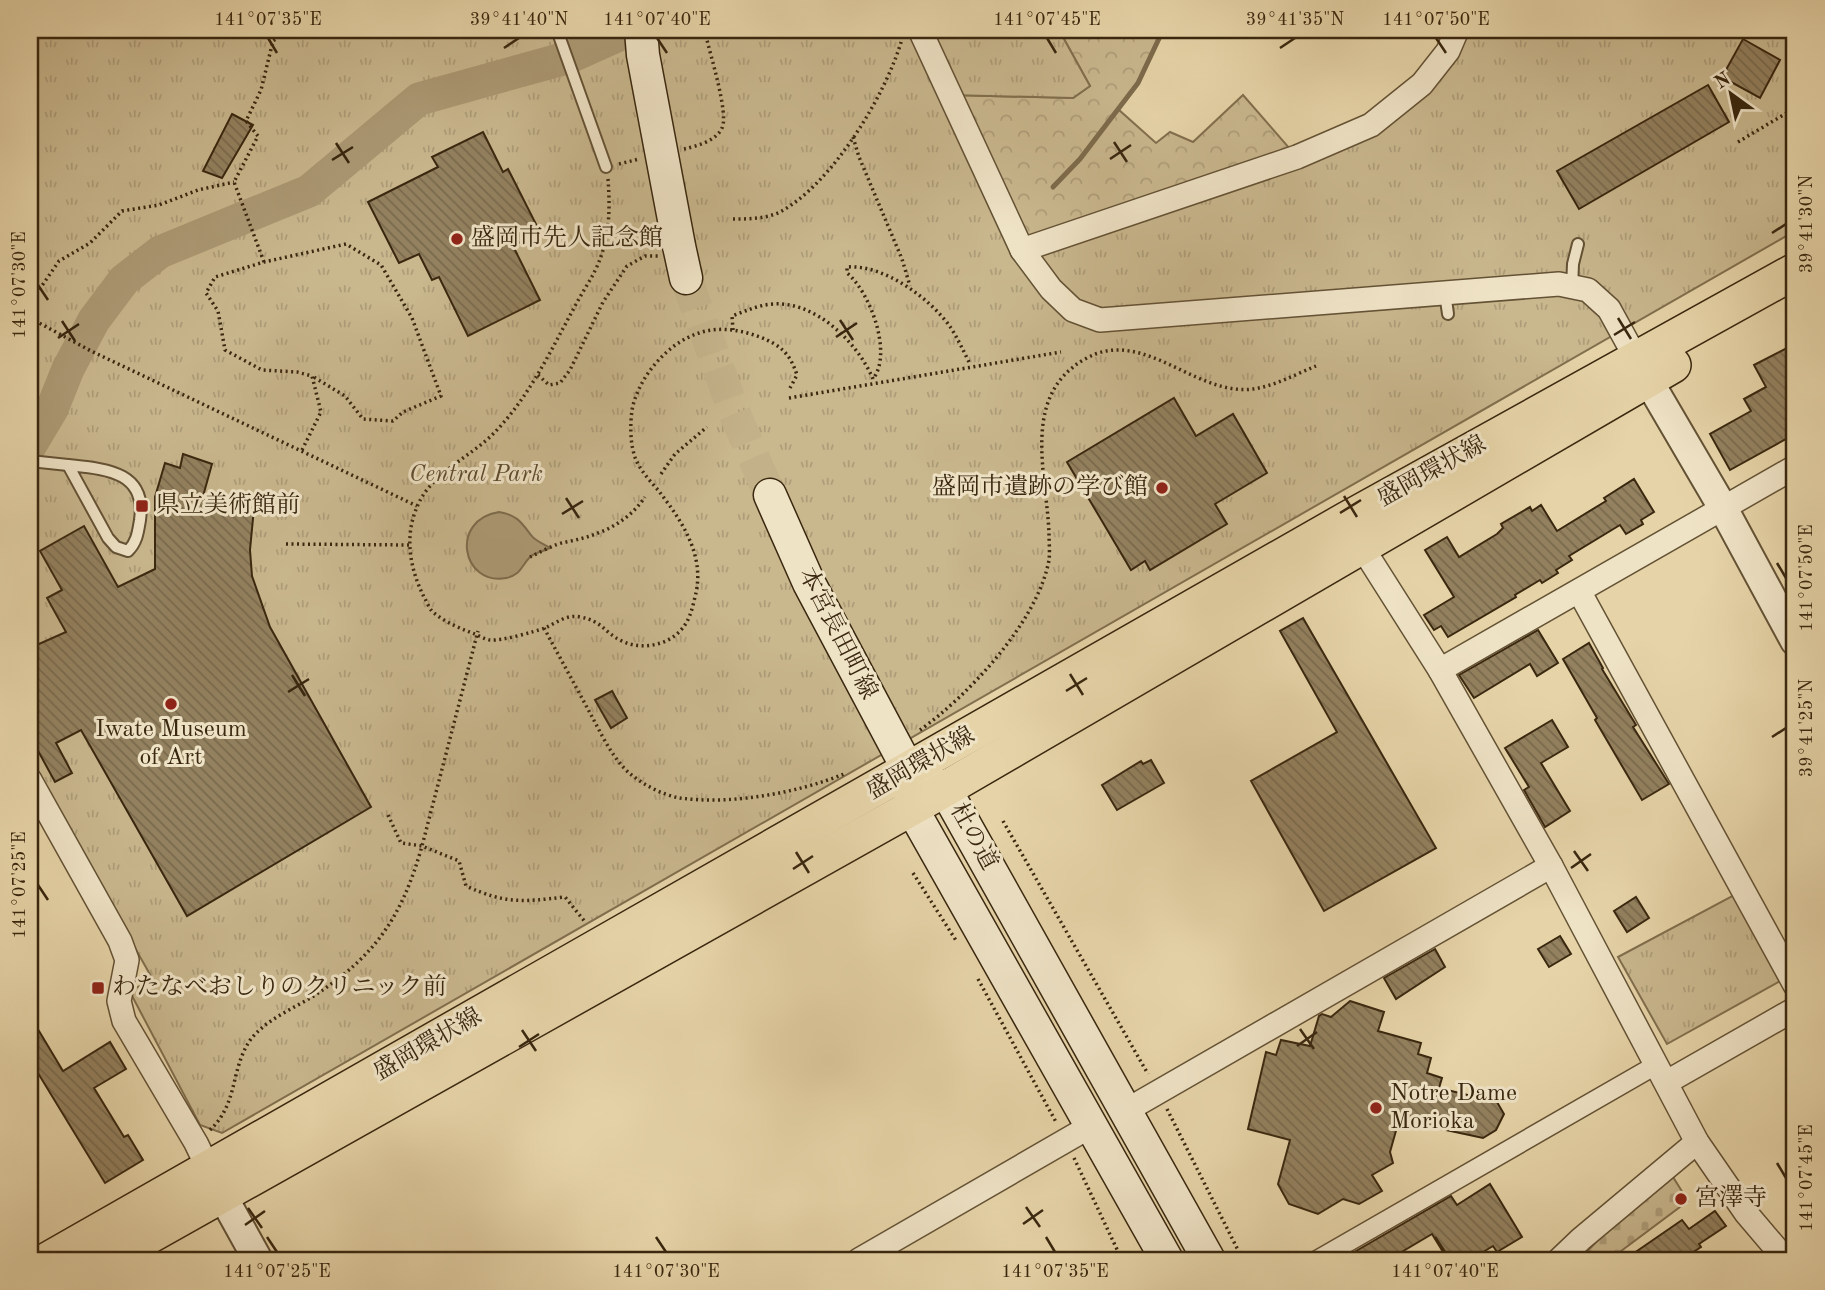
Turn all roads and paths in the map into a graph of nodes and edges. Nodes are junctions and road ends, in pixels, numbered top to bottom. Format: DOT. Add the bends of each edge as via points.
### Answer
graph roads {
  1 [pos="289,30"];
  2 [pos="557,30"];
  3 [pos="640,30"];
  4 [pos="720,30"];
  5 [pos="905,30"];
  6 [pos="920,30"];
  7 [pos="1457,30"];
  8 [pos="1795,108"];
  9 [pos="853,137"];
  10 [pos="1738,142"];
  11 [pos="674,151"];
  12 [pos="647,158"];
  13 [pos="606,167"];
  14 [pos="234,182"];
  15 [pos="733,219"];
  16 [pos="1795,229"];
  17 [pos="1795,236"];
  18 [pos="1578,244"];
  19 [pos="1022,250"];
  20 [pos="683,260"];
  21 [pos="264,262"];
  22 [pos="1795,271"];
  23 [pos="1572,287"];
  24 [pos="911,289"];
  25 [pos="1795,297"];
  26 [pos="30,303"];
  27 [pos="30,318"];
  28 [pos="733,330"];
  29 [pos="1061,352"];
  30 [pos="968,362"];
  31 [pos="1315,366"];
  32 [pos="1642,369"];
  33 [pos="312,376"];
  34 [pos="538,376"];
  35 [pos="790,388"];
  36 [pos="789,398"];
  37 [pos="707,427"];
  38 [pos="302,450"];
  39 [pos="30,461"];
  40 [pos="68,465"];
  41 [pos="1795,467"];
  42 [pos="661,474"];
  43 [pos="769,495"];
  44 [pos="645,497"];
  45 [pos="417,506"];
  46 [pos="1723,508"];
  47 [pos="1354,534"];
  48 [pos="286,544"];
  49 [pos="409,545"];
  50 [pos="530,556"];
  51 [pos="1579,591"];
  52 [pos="544,628"];
  53 [pos="477,633"];
  54 [pos="1795,641"];
  55 [pos="1440,670"];
  56 [pos="903,759"];
  57 [pos="855,770"];
  58 [pos="30,780"];
  59 [pos="946,789"];
  60 [pos="911,807"];
  61 [pos="388,815"];
  62 [pos="1003,821"];
  63 [pos="422,846"];
  64 [pos="1551,866"];
  65 [pos="913,873"];
  66 [pos="586,923"];
  67 [pos="961,948"];
  68 [pos="974,972"];
  69 [pos="1795,985"];
  70 [pos="1795,1009"];
  71 [pos="1662,1074"];
  72 [pos="1158,1092"];
  73 [pos="1127,1110"];
  74 [pos="1079,1134"];
  75 [pos="1697,1143"];
  76 [pos="208,1170"];
  77 [pos="30,1251"];
  78 [pos="35,1260"];
  79 [pos="48,1260"];
  80 [pos="106,1260"];
  81 [pos="258,1260"];
  82 [pos="859,1260"];
  83 [pos="1122,1260"];
  84 [pos="1167,1260"];
  85 [pos="1209,1260"];
  86 [pos="1243,1260"];
  87 [pos="1317,1260"];
  88 [pos="1559,1260"];
  89 [pos="1786,1260"];
  1 -- 14 [label="path" via="273,41 261,90 246,121 258,136"];
  2 -- 13 [label="lane"];
  3 -- 20 [label="main road, bridge"];
  4 -- 11 [label="path" via="706,36 725,116 722,130 708,141"];
  5 -- 9 [label="path" via="884,84"];
  6 -- 19 [label="street"];
  7 -- 19 [label="street" via="1448,51 1422,84 1371,125 1297,157"];
  8 -- 10 [label="path"];
  9 -- 15 [label="path" via="807,194 762,218"];
  9 -- 24 [label="path"];
  12 -- 13 [label="path"];
  13 -- 34 [label="path" via="611,212 601,258"];
  14 -- 21 [label="path"];
  14 -- 26 [label="path" via="122,211 90,243 59,261"];
  16 -- 17 [label="path"];
  18 -- 23 [label="lane"];
  19 -- 23 [label="street" via="1073,310 1100,320 1447,304 1559,284"];
  20 -- 34 [label="path" via="645,256 627,266 561,383 549,385"];
  21 -- 33 [label="path" via="215,277 206,293 218,311 225,350 262,370"];
  21 -- 33 [label="path" via="346,244 381,265 412,318 441,396 393,421 363,419 345,397"];
  22 -- 32 [label="main road, 盛岡環状線"];
  23 -- 32 [label="street" via="1588,290 1609,309"];
  24 -- 28 [label="path" via="880,272 847,267 874,314 880,357 873,379 844,334 804,310 774,304 755,306 732,316"];
  24 -- 30 [label="path" via="947,324"];
  25 -- 32 [label="main road, 盛岡環状線"];
  27 -- 38 [label="path"];
  28 -- 35 [label="path" via="784,349 797,374"];
  28 -- 52 [label="path" via="699,332 676,346 643,381 632,412 636,460 682,522 696,554 697,592 688,621 674,636 645,646 622,641 598,622 579,616"];
  29 -- 36 [label="path"];
  31 -- 56 [label="path" via="1272,385 1237,390 1206,383 1155,358 1110,350 1086,358 1064,374 1047,401 1040,430 1049,558 1039,595 1009,643"];
  32 -- 46 [label="street"];
  32 -- 47 [label="main road, 盛岡環状線"];
  33 -- 38 [label="path" via="321,412"];
  34 -- 45 [label="path" via="494,434 441,474"];
  37 -- 42 [label="path" via="675,454"];
  38 -- 45 [label="path"];
  39 -- 40 [label="lane"];
  40 -- 40 [label="lane" via="102,469 132,483 142,506 137,538 128,551 108,538"];
  41 -- 46 [label="street"];
  43 -- 56 [label="main road, 本宮長田町線" via="809,583"];
  44 -- 50 [label="path" via="602,533"];
  45 -- 49 [label="path"];
  46 -- 51 [label="street"];
  46 -- 54 [label="street"];
  47 -- 55 [label="street"];
  47 -- 56 [label="main road, 盛岡環状線"];
  47 -- 59 [label="main road, 盛岡環状線"];
  48 -- 49 [label="path"];
  49 -- 53 [label="path" via="414,578 432,611 456,627"];
  51 -- 55 [label="street"];
  51 -- 69 [label="street"];
  52 -- 53 [label="path" via="491,640"];
  52 -- 57 [label="path" via="608,745 627,771 648,787 678,797 717,799 817,785"];
  53 -- 63 [label="path"];
  55 -- 64 [label="street"];
  56 -- 59 [label="main road, 杜の道"];
  56 -- 60 [label="main road, 杜の道"];
  56 -- 76 [label="main road, 盛岡環状線"];
  58 -- 76 [label="street" via="120,941 127,960 119,1001 124,1021"];
  59 -- 60 [label="main road, 盛岡環状線"];
  59 -- 73 [label="main road, 杜の道"];
  60 -- 74 [label="main road, 杜の道"];
  60 -- 76 [label="main road, 盛岡環状線"];
  61 -- 63 [label="path" via="401,843"];
  62 -- 72 [label="path"];
  63 -- 66 [label="path" via="459,861 466,886 494,898 527,902 565,897"];
  63 -- 76 [label="path" via="401,906 373,947 348,972 251,1040 219,1122"];
  64 -- 71 [label="street"];
  64 -- 72 [label="street"];
  65 -- 67 [label="path"];
  68 -- 74 [label="path"];
  70 -- 71 [label="street"];
  71 -- 75 [label="street"];
  71 -- 87 [label="street"];
  72 -- 73 [label="street"];
  72 -- 86 [label="path"];
  73 -- 85 [label="main road, 杜の道"];
  74 -- 82 [label="street"];
  74 -- 83 [label="path"];
  74 -- 84 [label="main road, 杜の道"];
  75 -- 88 [label="street"];
  75 -- 89 [label="street"];
  76 -- 79 [label="main road, 盛岡環状線"];
  76 -- 80 [label="main road, 盛岡環状線"];
  76 -- 81 [label="street"];
  77 -- 78 [label="street"];
}
